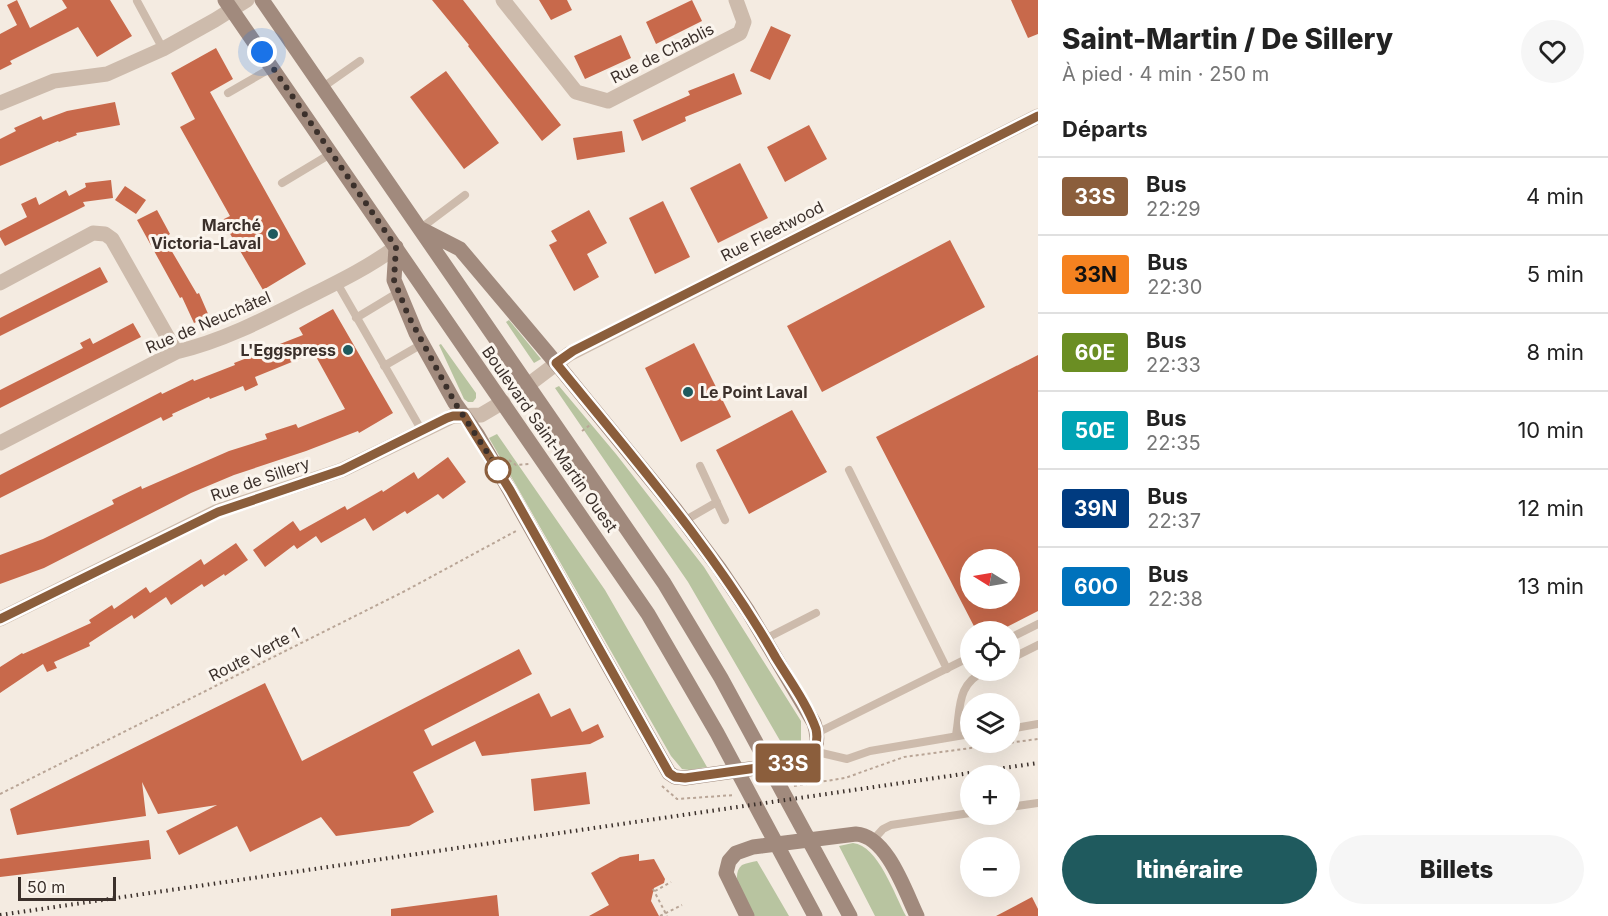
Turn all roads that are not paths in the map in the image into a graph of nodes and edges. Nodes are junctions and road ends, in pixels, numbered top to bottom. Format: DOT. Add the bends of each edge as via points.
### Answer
graph roads {
  1 [pos="247,0"];
  2 [pos="262,0"];
  3 [pos="503,0"];
  4 [pos="736,0"];
  5 [pos="137,1"];
  6 [pos="229,5"];
  7 [pos="163,49"];
  8 [pos="360,61"];
  9 [pos="273,67"];
  10 [pos="323,87"];
  11 [pos="228,93"];
  12 [pos="0,103"];
  13 [pos="1038,116"];
  14 [pos="332,153"];
  15 [pos="282,183"];
  16 [pos="465,195"];
  17 [pos="421,229"];
  18 [pos="396,247"];
  19 [pos="0,283"];
  20 [pos="337,283"];
  21 [pos="399,292"];
  22 [pos="357,318"];
  23 [pos="422,344"];
  24 [pos="176,352"];
  25 [pos="556,363"];
  26 [pos="384,366"];
  27 [pos="528,385"];
  28 [pos="503,402"];
  29 [pos="464,416"];
  30 [pos="422,431"];
  31 [pos="0,443"];
  32 [pos="700,466"];
  33 [pos="849,470"];
  34 [pos="717,502"];
  35 [pos="725,520"];
  36 [pos="684,521"];
  37 [pos="816,613"];
  38 [pos="0,619"];
  39 [pos="1038,624"];
  40 [pos="1020,633"];
  41 [pos="765,639"];
  42 [pos="1038,645"];
  43 [pos="1020,654"];
  44 [pos="960,662"];
  45 [pos="947,669"];
  46 [pos="970,681"];
  47 [pos="1038,724"];
  48 [pos="1020,727"];
  49 [pos="817,733"];
  50 [pos="956,735"];
  51 [pos="960,735"];
  52 [pos="813,751"];
  53 [pos="1038,803"];
  54 [pos="1020,806"];
  55 [pos="960,815"];
  56 [pos="873,840"];
  57 [pos="747,916"];
  58 [pos="815,916"];
  59 [pos="850,916"];
  60 [pos="917,916"];
  1 -- 6 [label="street"];
  2 -- 10 [label="main road, Boulevard Saint-Martin Ouest"];
  3 -- 4 [label="street, Rue de Chablis" via="576,92 608,101 740,33 744,22"];
  5 -- 7 [label="lane"];
  6 -- 7 [label="street"];
  6 -- 9 [label="main road, Boulevard Saint-Martin Ouest"];
  7 -- 12 [label="street" via="106,74 54,81"];
  8 -- 10 [label="lane"];
  9 -- 11 [label="lane"];
  9 -- 14 [label="main road, Boulevard Saint-Martin Ouest"];
  10 -- 17 [label="main road, Boulevard Saint-Martin Ouest"];
  13 -- 25 [label="street, Rue Fleetwood"];
  14 -- 15 [label="lane"];
  14 -- 18 [label="main road, Boulevard Saint-Martin Ouest"];
  16 -- 17 [label="lane"];
  17 -- 25 [label="main road" via="460,249"];
  17 -- 27 [label="main road, Boulevard Saint-Martin Ouest"];
  18 -- 20 [label="street, Rue de Neuchâtel"];
  18 -- 21 [label="main road" via="394,280"];
  18 -- 28 [label="main road, Boulevard Saint-Martin Ouest"];
  19 -- 24 [label="street" via="93,233 105,234 112,239"];
  20 -- 22 [label="lane"];
  20 -- 24 [label="street, Rue de Neuchâtel" via="232,334"];
  21 -- 22 [label="lane"];
  21 -- 23 [label="main road"];
  22 -- 26 [label="lane"];
  23 -- 26 [label="lane"];
  23 -- 29 [label="main road"];
  24 -- 31 [label="street, Rue de Neuchâtel"];
  25 -- 27 [label="street, Rue Fleetwood"];
  25 -- 36 [label="main road"];
  26 -- 30 [label="lane"];
  27 -- 59 [label="main road, Boulevard Saint-Martin Ouest" via="686,619"];
  28 -- 29 [label="street, Rue de Sillery" via="481,415"];
  28 -- 58 [label="main road, Boulevard Saint-Martin Ouest" via="660,633"];
  29 -- 30 [label="street, Rue de Sillery" via="453,416"];
  29 -- 52 [label="main road" via="672,775 682,779 792,763"];
  30 -- 38 [label="street, Rue de Sillery" via="342,470 218,512"];
  32 -- 34 [label="lane"];
  33 -- 45 [label="lane"];
  34 -- 35 [label="lane"];
  34 -- 36 [label="lane"];
  36 -- 41 [label="main road"];
  37 -- 41 [label="lane"];
  39 -- 40 [label="lane"];
  41 -- 49 [label="main road"];
  42 -- 43 [label="lane"];
  44 -- 45 [label="lane"];
  45 -- 49 [label="lane"];
  46 -- 50 [label="lane" via="964,687"];
  47 -- 48 [label="lane"];
  49 -- 52 [label="main road"];
  50 -- 51 [label="lane"];
  50 -- 52 [label="lane" via="847,759"];
  53 -- 54 [label="lane"];
  55 -- 56 [label="lane" via="891,825"];
  56 -- 57 [label="main road" via="860,834 832,836 753,848 733,855 726,869"];
  56 -- 60 [label="main road" via="883,850"];
}
